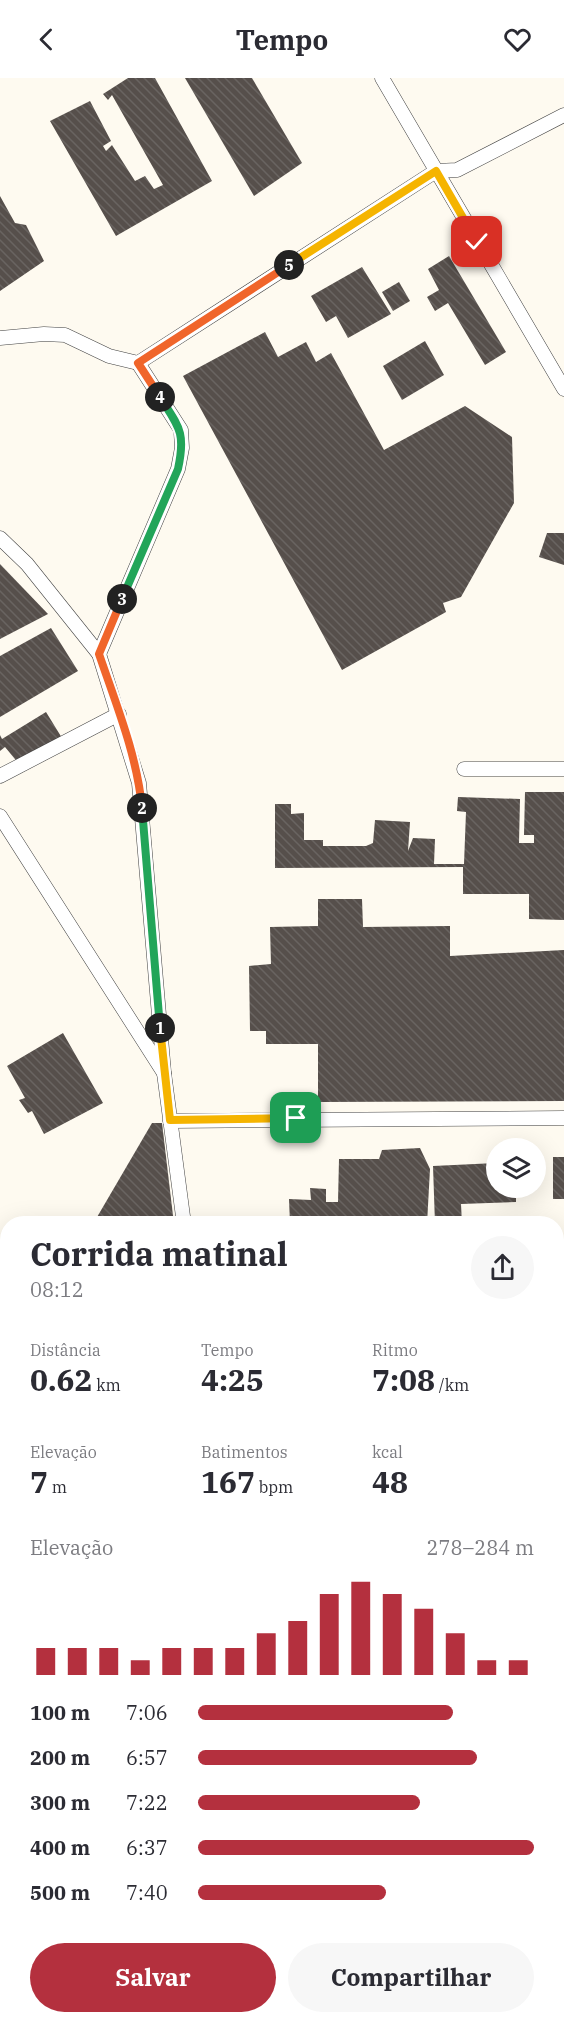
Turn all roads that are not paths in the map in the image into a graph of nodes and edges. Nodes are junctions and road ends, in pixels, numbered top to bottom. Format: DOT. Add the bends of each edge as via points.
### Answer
graph roads {
  1 [pos="382,78"];
  2 [pos="564,115"];
  3 [pos="436,171"];
  4 [pos="0,338"];
  5 [pos="138,363"];
  6 [pos="564,389"];
  7 [pos="0,538"];
  8 [pos="99,654"];
  9 [pos="119,714"];
  10 [pos="464,769"];
  11 [pos="564,769"];
  12 [pos="0,776"];
  13 [pos="0,816"];
  14 [pos="164,1073"];
  15 [pos="564,1118"];
  16 [pos="170,1120"];
  17 [pos="183,1216"];
  1 -- 3 [label="street"];
  2 -- 3 [label="street" via="457,170"];
  3 -- 5 [label="street"];
  3 -- 6 [label="street"];
  4 -- 5 [label="street" via="65,335 109,356"];
  5 -- 8 [label="street" via="181,430 182,448 178,469"];
  7 -- 8 [label="street" via="27,564"];
  8 -- 9 [label="street"];
  9 -- 12 [label="street"];
  9 -- 14 [label="street" via="139,783"];
  10 -- 11 [label="street"];
  13 -- 14 [label="street"];
  14 -- 16 [label="street"];
  15 -- 16 [label="street"];
  16 -- 17 [label="street"];
}
